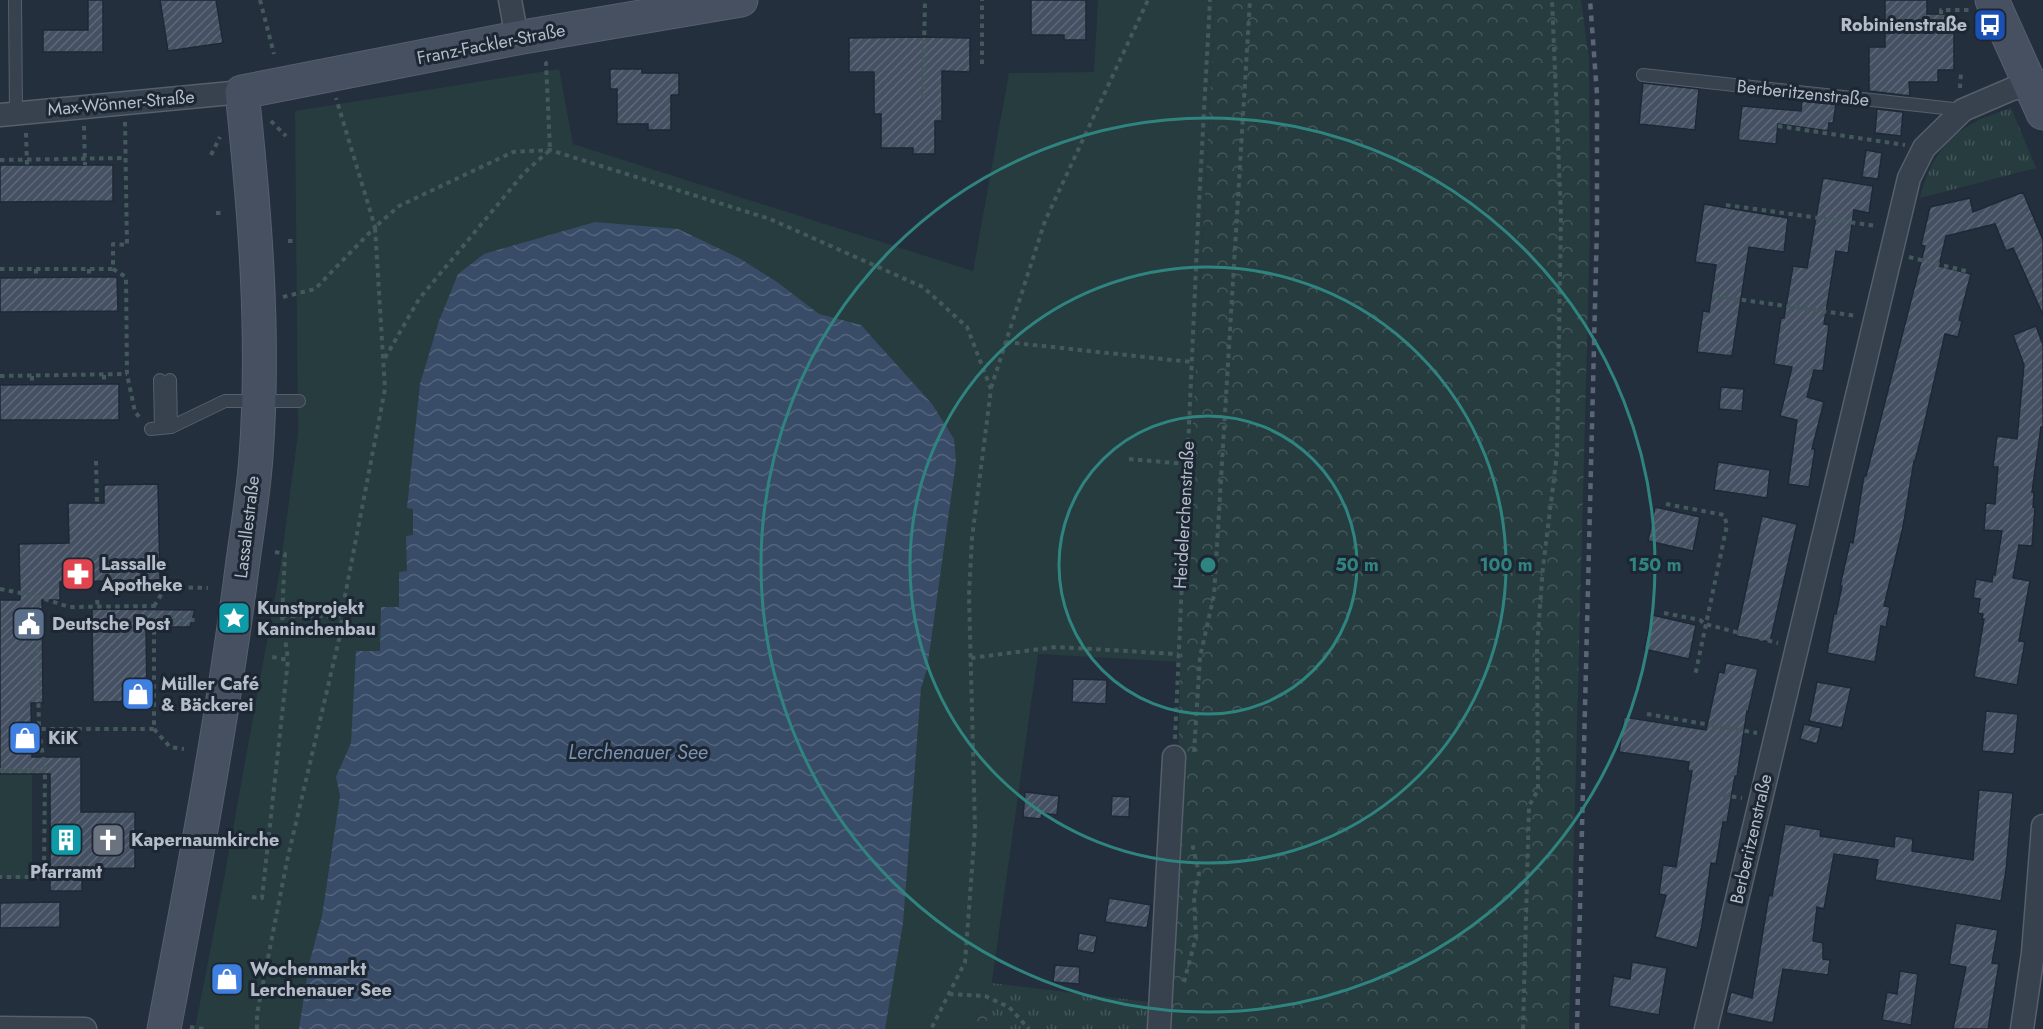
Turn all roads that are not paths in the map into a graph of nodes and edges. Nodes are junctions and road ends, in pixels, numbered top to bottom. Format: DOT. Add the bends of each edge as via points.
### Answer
graph roads {
  1 [pos="15,0"];
  2 [pos="510,0"];
  3 [pos="741,0"];
  4 [pos="1983,5"];
  5 [pos="517,38"];
  6 [pos="1643,75"];
  7 [pos="242,92"];
  8 [pos="2039,93"];
  9 [pos="1961,100"];
  10 [pos="14,113"];
  11 [pos="165,380"];
  12 [pos="258,401"];
  13 [pos="300,401"];
  14 [pos="1184,755"];
  15 [pos="2043,826"];
  16 [pos="0,1028"];
  17 [pos="79,1029"];
  18 [pos="85,1029"];
  19 [pos="164,1029"];
  20 [pos="1159,1029"];
  21 [pos="1706,1029"];
  22 [pos="2022,1029"];
  1 -- 10 [label="lane"];
  2 -- 5 [label="street"];
  3 -- 5 [label="street, Franz-Fackler-Straße"];
  4 -- 8 [label="street"];
  5 -- 7 [label="street, Franz-Fackler-Straße"];
  6 -- 9 [label="lane, Berberitzenstraße"];
  7 -- 10 [label="street, Max-Wönner-Straße"];
  7 -- 12 [label="street, Lassallestraße" via="259,302"];
  8 -- 9 [label="street, Berberitzenstraße" via="2012,89"];
  9 -- 21 [label="street, Berberitzenstraße" via="1924,148 1909,178"];
  11 -- 12 [label="lane" via="161,428 225,401"];
  12 -- 13 [label="lane"];
  12 -- 19 [label="street, Lassallestraße" via="256,458 235,624"];
  14 -- 20 [label="street"];
  15 -- 22 [label="street" via="2033,954"];
  16 -- 17 [label="street"];
  17 -- 18 [label="street"];
}
